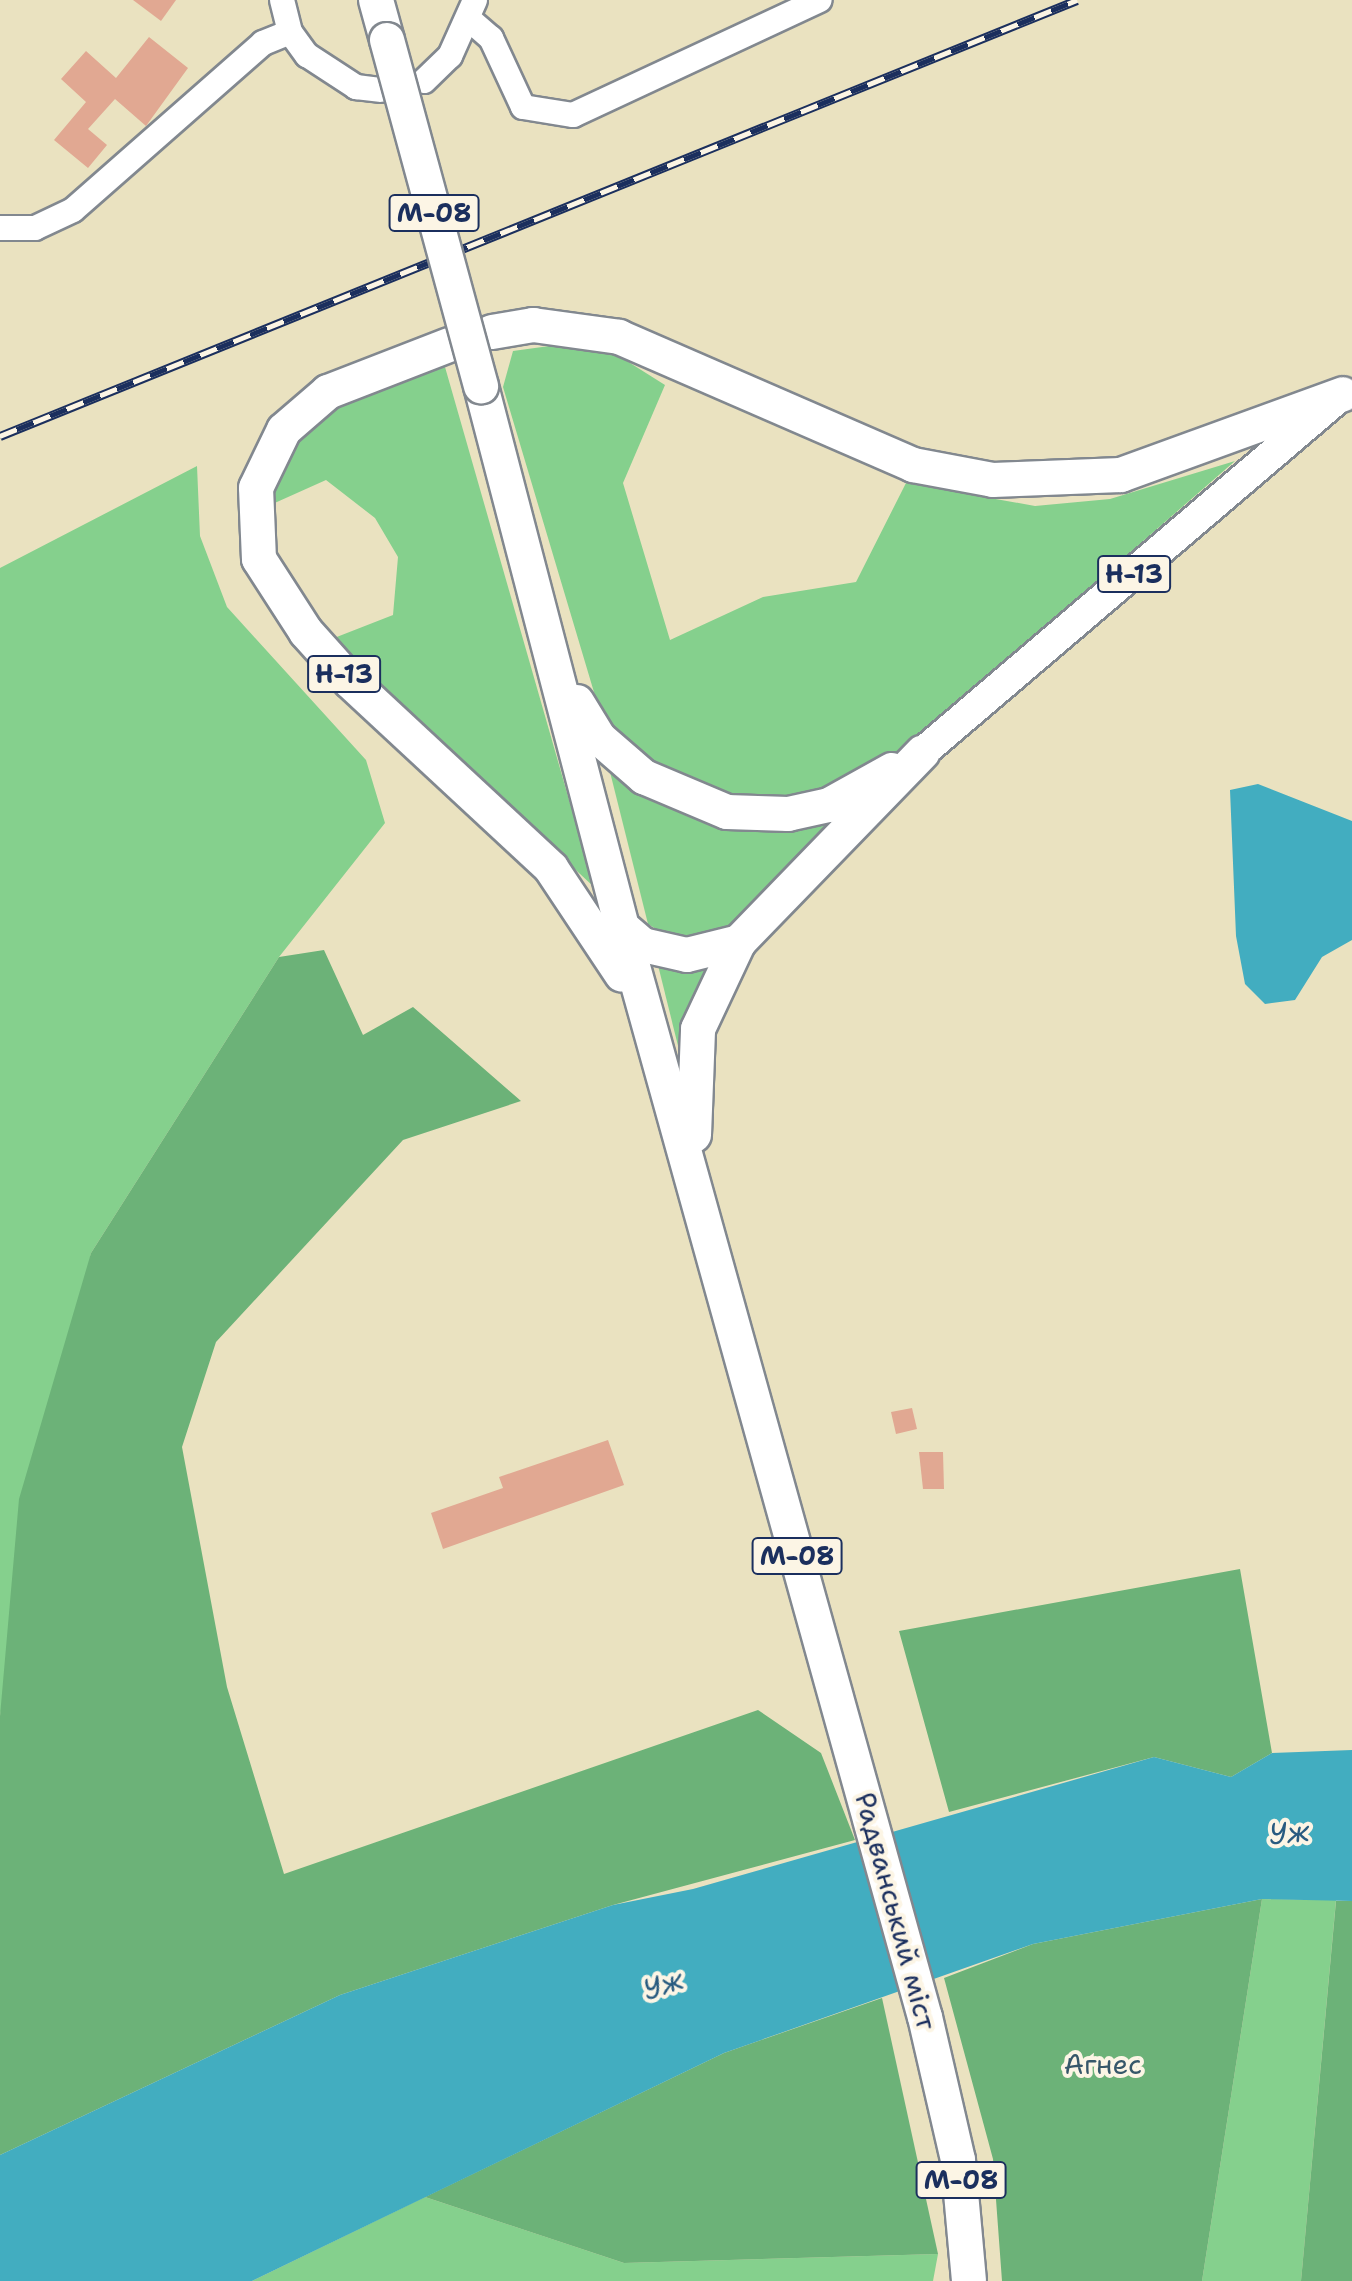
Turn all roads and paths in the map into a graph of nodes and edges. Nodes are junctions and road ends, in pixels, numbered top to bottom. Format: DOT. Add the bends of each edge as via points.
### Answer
graph roads {
  1 [pos="282,0"];
  2 [pos="376,0"];
  3 [pos="820,0"];
  4 [pos="473,10"];
  5 [pos="290,32"];
  6 [pos="424,81"];
  7 [pos="380,90"];
  8 [pos="0,228"];
  9 [pos="492,332"];
  10 [pos="449,345"];
  11 [pos="1347,390"];
  12 [pos="562,678"];
  13 [pos="923,752"];
  14 [pos="622,927"];
  15 [pos="739,942"];
  16 [pos="649,1024"];
  17 [pos="698,1195"];
  18 [pos="969,2281"];
  1 -- 5 [label="street"];
  2 -- 12 [label="highway, М-08, bridge"];
  3 -- 4 [label="street" via="573,115 523,107"];
  4 -- 6 [label="street" via="450,56"];
  5 -- 7 [label="street" via="331,73"];
  5 -- 8 [label="street" via="263,43 73,210 35,228"];
  9 -- 11 [label="highway, Н-13" via="533,325 619,337 913,465 993,480 1121,475"];
  10 -- 16 [label="highway, Н-13" via="328,392 284,430 256,488 259,559 306,632 351,682 551,868 584,908"];
  11 -- 13 [label="main road, Н-13"];
  12 -- 13 [label="highway, Н-13" via="617,757 685,798 727,812 788,814 829,805"];
  12 -- 14 [label="highway, М-08"];
  13 -- 15 [label="highway, Н-13"];
  14 -- 15 [label="highway" via="643,945 687,955"];
  14 -- 16 [label="highway, М-08"];
  15 -- 17 [label="highway, Н-13" via="714,988 691,1064"];
  16 -- 17 [label="highway, М-08"];
  17 -- 18 [label="highway, Радванський міст / М-08" via="941,2081 958,2160"];
}
